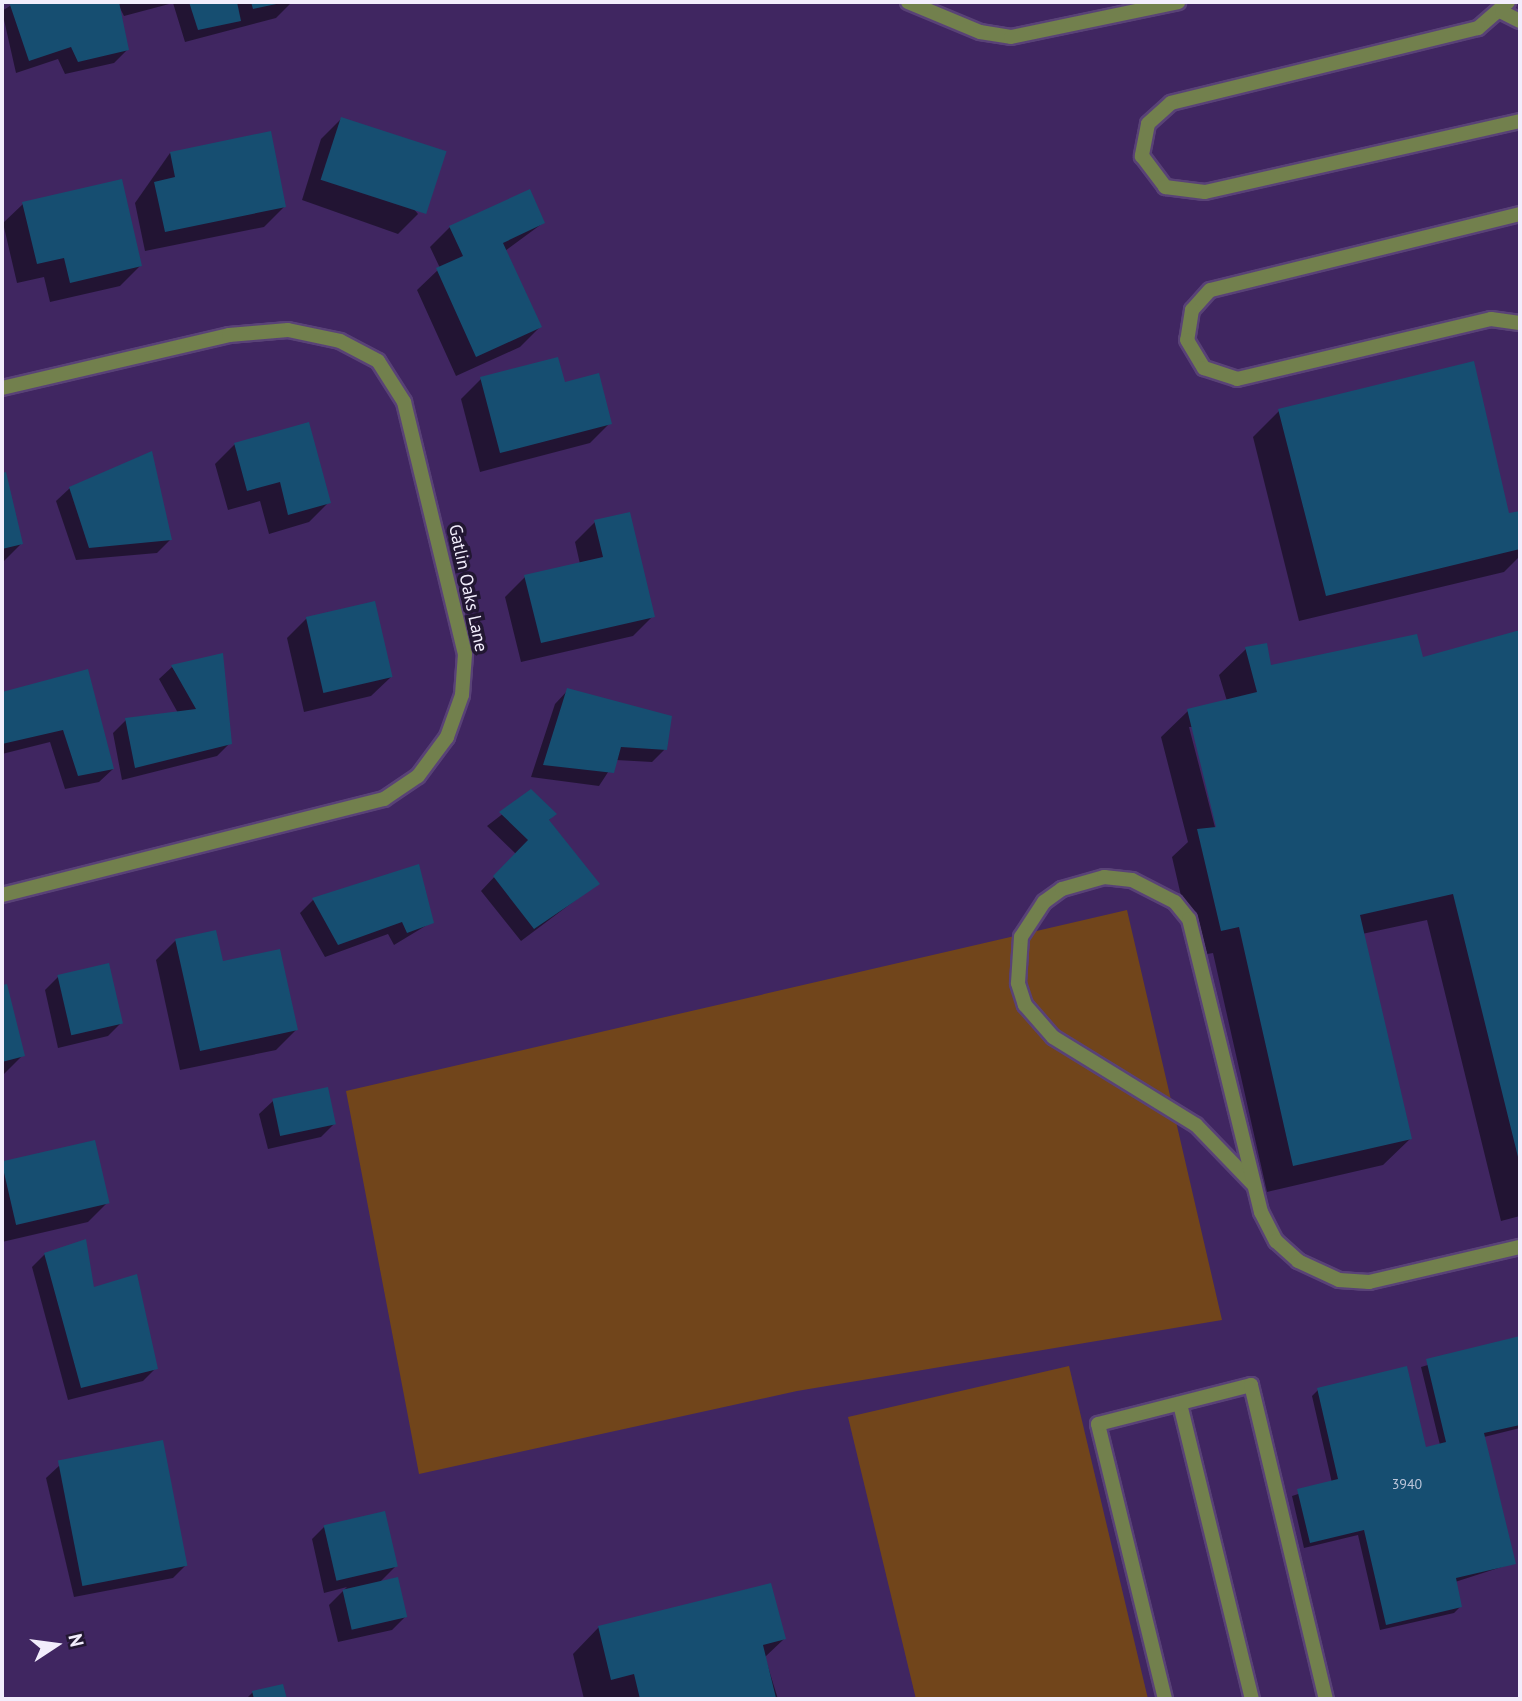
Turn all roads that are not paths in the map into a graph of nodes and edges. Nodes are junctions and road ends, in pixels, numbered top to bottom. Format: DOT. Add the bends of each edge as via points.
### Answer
graph roads {
  1 [pos="908,2"];
  2 [pos="1178,2"];
  3 [pos="1505,7"];
  4 [pos="1520,21"];
  5 [pos="1520,121"];
  6 [pos="1520,214"];
  7 [pos="1520,323"];
  8 [pos="2,388"];
  9 [pos="2,895"];
  10 [pos="1254,1185"];
  11 [pos="1520,1247"];
  12 [pos="1180,1404"];
  13 [pos="1165,1699"];
  14 [pos="1252,1699"];
  15 [pos="1326,1699"];
  1 -- 2 [label="street" via="980,32 1011,37"];
  3 -- 4 [label="street"];
  3 -- 5 [label="street" via="1478,28 1171,103 1148,124 1142,156 1165,187 1205,192"];
  6 -- 7 [label="street" via="1210,290 1192,310 1187,340 1204,368 1237,379 1491,319"];
  8 -- 9 [label="street, Gatlin Oaks Lane" via="229,335 288,330 340,341 378,361 404,402 465,654 462,695 447,737 418,776 383,800"];
  10 -- 10 [label="street" via="1189,919 1165,895 1132,880 1104,877 1062,889 1044,902 1021,937 1018,971 1025,1005 1053,1037 1196,1125"];
  10 -- 11 [label="street" via="1276,1241 1309,1268 1339,1280 1388,1279"];
  12 -- 13 [label="street" via="1098,1424"];
  12 -- 14 [label="street"];
  12 -- 15 [label="street" via="1251,1385"];
}
